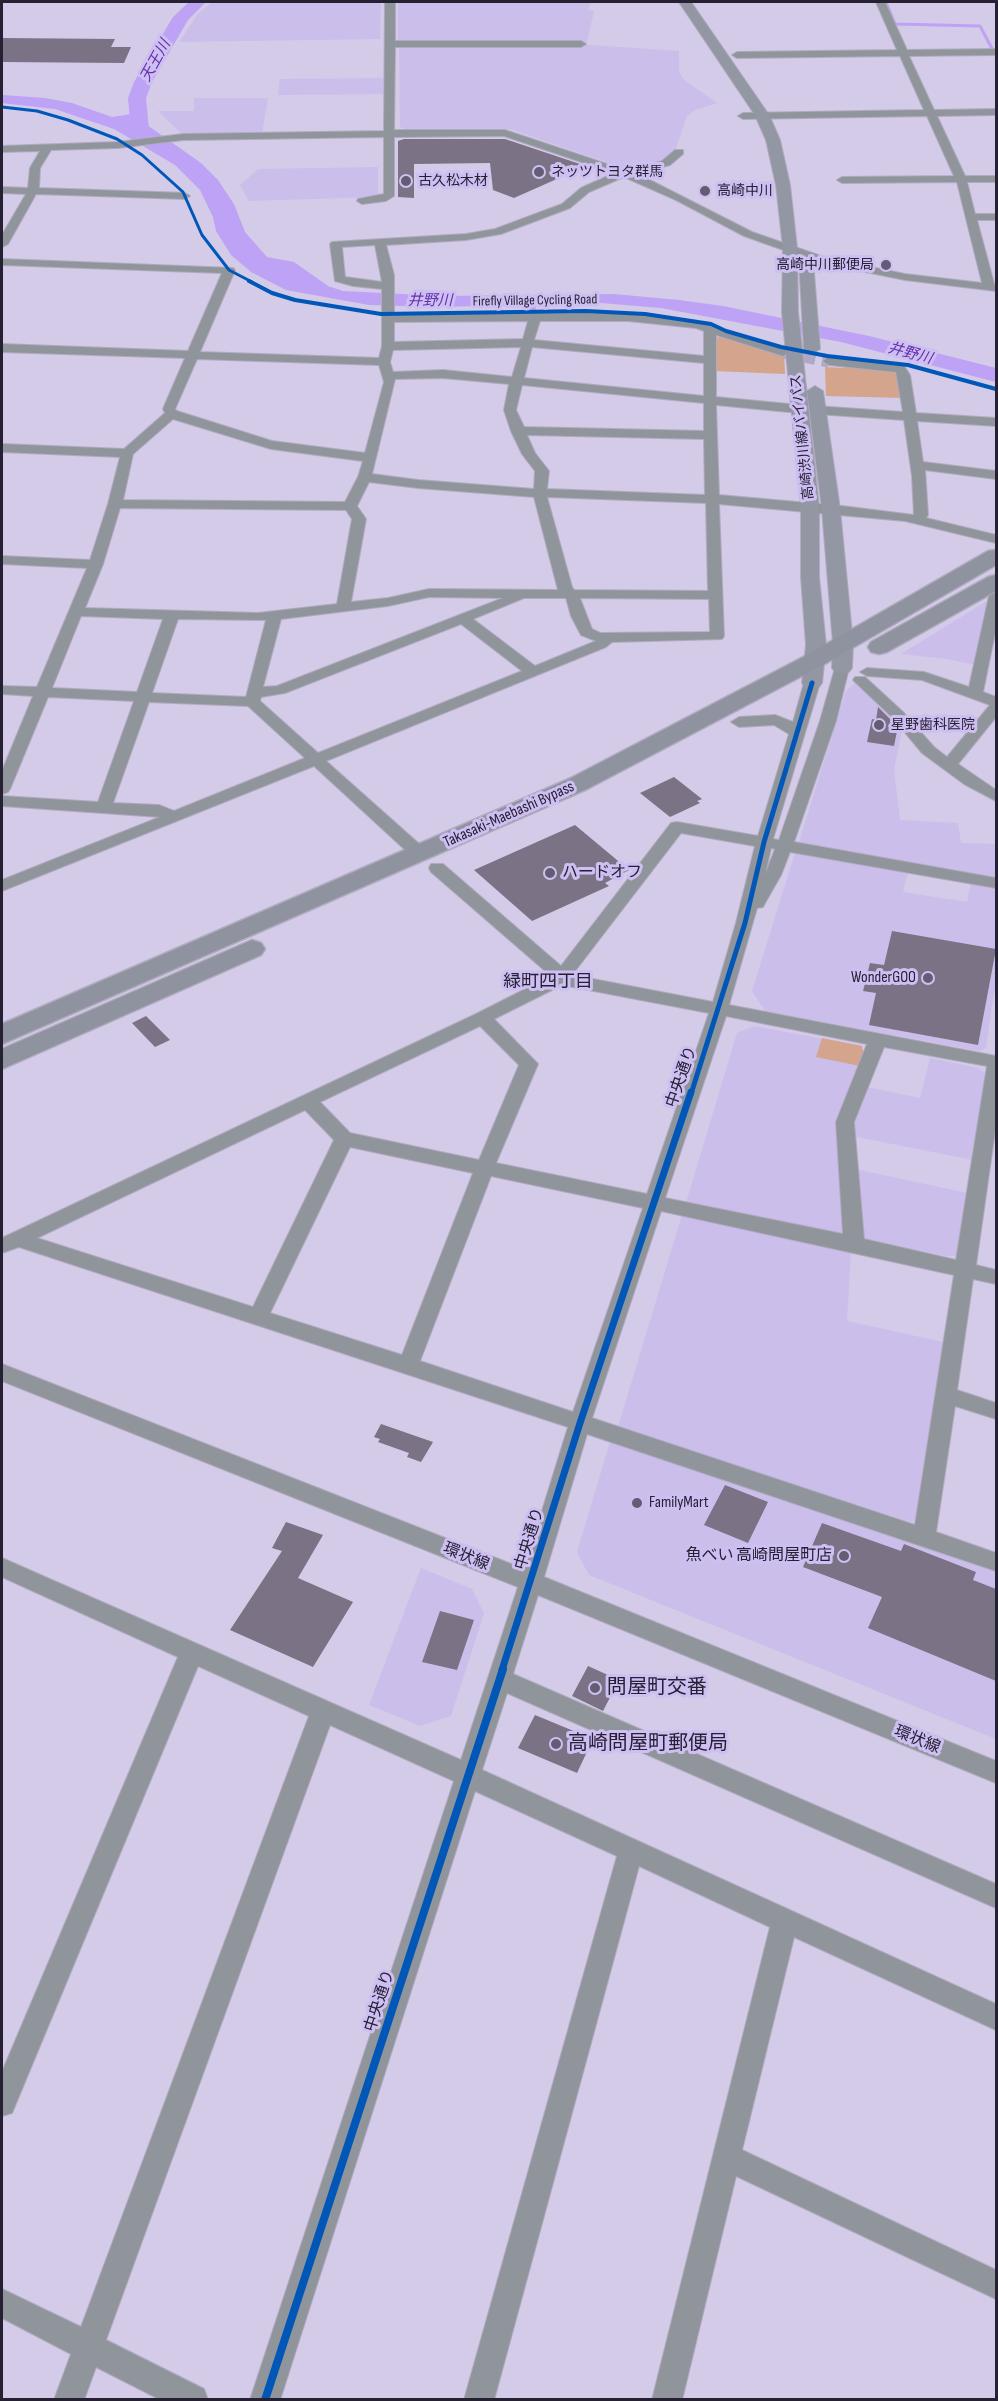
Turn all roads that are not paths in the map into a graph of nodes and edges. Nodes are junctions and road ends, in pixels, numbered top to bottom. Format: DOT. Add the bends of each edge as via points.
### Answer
graph roads {
  1 [pos="390,2"];
  2 [pos="686,2"];
  3 [pos="699,2"];
  4 [pos="880,2"];
  5 [pos="390,44"];
  6 [pos="581,44"];
  7 [pos="996,52"];
  8 [pos="902,53"];
  9 [pos="737,55"];
  10 [pos="996,112"];
  11 [pos="930,113"];
  12 [pos="762,115"];
  13 [pos="778,115"];
  14 [pos="743,116"];
  15 [pos="785,131"];
  16 [pos="390,134"];
  17 [pos="48,146"];
  18 [pos="2,149"];
  19 [pos="679,152"];
  20 [pos="626,174"];
  21 [pos="961,179"];
  22 [pos="996,179"];
  23 [pos="842,180"];
  24 [pos="2,190"];
  25 [pos="33,191"];
  26 [pos="185,196"];
  27 [pos="362,201"];
  28 [pos="996,217"];
  29 [pos="969,218"];
  30 [pos="804,237"];
  31 [pos="380,242"];
  32 [pos="2,244"];
  33 [pos="790,249"];
  34 [pos="806,254"];
  35 [pos="2,262"];
  36 [pos="387,288"];
  37 [pos="993,288"];
  38 [pos="387,316"];
  39 [pos="533,317"];
  40 [pos="710,330"];
  41 [pos="527,343"];
  42 [pos="388,346"];
  43 [pos="796,346"];
  44 [pos="2,348"];
  45 [pos="190,357"];
  46 [pos="710,360"];
  47 [pos="829,361"];
  48 [pos="384,362"];
  49 [pos="387,376"];
  50 [pos="517,381"];
  51 [pos="711,400"];
  52 [pos="808,409"];
  53 [pos="172,414"];
  54 [pos="910,416"];
  55 [pos="996,422"];
  56 [pos="517,431"];
  57 [pos="710,435"];
  58 [pos="2,448"];
  59 [pos="127,453"];
  60 [pos="371,458"];
  61 [pos="917,465"];
  62 [pos="996,475"];
  63 [pos="365,477"];
  64 [pos="540,493"];
  65 [pos="713,499"];
  66 [pos="115,504"];
  67 [pos="350,506"];
  68 [pos="810,507"];
  69 [pos="831,509"];
  70 [pos="917,520"];
  71 [pos="996,539"];
  72 [pos="996,556"];
  73 [pos="2,560"];
  74 [pos="96,564"];
  75 [pos="994,590"];
  76 [pos="522,595"];
  77 [pos="572,595"];
  78 [pos="715,595"];
  79 [pos="343,608"];
  80 [pos="78,612"];
  81 [pos="172,615"];
  82 [pos="274,616"];
  83 [pos="840,619"];
  84 [pos="465,620"];
  85 [pos="876,626"];
  86 [pos="608,638"];
  87 [pos="853,666"];
  88 [pos="813,671"];
  89 [pos="533,672"];
  90 [pos="2,690"];
  91 [pos="43,692"];
  92 [pos="975,695"];
  93 [pos="143,697"];
  94 [pos="253,697"];
  95 [pos="996,702"];
  96 [pos="996,708"];
  97 [pos="739,722"];
  98 [pos="798,733"];
  99 [pos="2,742"];
  100 [pos="20,743"];
  101 [pos="317,759"];
  102 [pos="948,766"];
  103 [pos="2,789"];
  104 [pos="996,796"];
  105 [pos="2,801"];
  106 [pos="104,806"];
  107 [pos="174,817"];
  108 [pos="765,842"];
  109 [pos="785,845"];
  110 [pos="429,861"];
  111 [pos="2,869"];
  112 [pos="29,875"];
  113 [pos="996,883"];
  114 [pos="2,886"];
  115 [pos="746,923"];
  116 [pos="561,978"];
  117 [pos="719,1010"];
  118 [pos="483,1018"];
  119 [pos="2,1035"];
  120 [pos="878,1040"];
  121 [pos="2,1060"];
  122 [pos="996,1064"];
  123 [pos="308,1101"];
  124 [pos="344,1139"];
  125 [pos="990,1161"];
  126 [pos="485,1167"];
  127 [pos="653,1204"];
  128 [pos="10,1243"];
  129 [pos="854,1244"];
  130 [pos="964,1268"];
  131 [pos="996,1277"];
  132 [pos="258,1317"];
  133 [pos="408,1365"];
  134 [pos="2,1372"];
  135 [pos="946,1395"];
  136 [pos="996,1411"];
  137 [pos="580,1424"];
  138 [pos="924,1538"];
  139 [pos="996,1562"];
  140 [pos="2,1567"];
  141 [pos="531,1582"];
  142 [pos="192,1651"];
  143 [pos="499,1679"];
  144 [pos="323,1711"];
  145 [pos="996,1772"];
  146 [pos="467,1775"];
  147 [pos="631,1851"];
  148 [pos="996,1896"];
  149 [pos="785,1920"];
  150 [pos="996,2017"];
  151 [pos="2,2103"];
  152 [pos="727,2157"];
  153 [pos="996,2285"];
  154 [pos="2,2303"];
  155 [pos="88,2346"];
  156 [pos="69,2400"];
  157 [pos="193,2400"];
  158 [pos="265,2400"];
  159 [pos="479,2400"];
  160 [pos="667,2400"];
  1 -- 5 [label="street"];
  2 -- 12 [label="main road, 高崎渋川線バイパス"];
  3 -- 9 [label="main road"];
  4 -- 8 [label="street"];
  5 -- 6 [label="street"];
  5 -- 16 [label="street"];
  7 -- 8 [label="street"];
  8 -- 9 [label="street"];
  8 -- 11 [label="street"];
  9 -- 13 [label="main road"];
  10 -- 11 [label="street"];
  11 -- 13 [label="street"];
  11 -- 21 [label="street"];
  12 -- 13 [label="street"];
  12 -- 14 [label="street"];
  12 -- 33 [label="main road, 高崎渋川線バイパス" via="773,140 783,185"];
  13 -- 15 [label="main road"];
  16 -- 17 [label="street" via="172,138 127,144"];
  16 -- 20 [label="street" via="505,133"];
  16 -- 27 [label="street" via="389,196"];
  17 -- 18 [label="street"];
  17 -- 25 [label="street" via="35,168"];
  19 -- 20 [label="street" via="666,163"];
  20 -- 31 [label="street" via="585,190 566,206 497,232"];
  20 -- 33 [label="street" via="748,234"];
  21 -- 22 [label="street"];
  21 -- 23 [label="street"];
  21 -- 29 [label="street"];
  24 -- 25 [label="street"];
  25 -- 26 [label="street"];
  25 -- 32 [label="street"];
  28 -- 29 [label="street"];
  29 -- 37 [label="street"];
  30 -- 34 [label="main road, 高崎渋川線バイパス"];
  31 -- 36 [label="street"];
  31 -- 36 [label="street" via="336,244 339,279"];
  33 -- 34 [label="street"];
  33 -- 43 [label="main road, 高崎渋川線バイパス" via="790,312"];
  34 -- 37 [label="street" via="885,274"];
  34 -- 43 [label="main road, 高崎渋川線バイパス" via="809,315"];
  35 -- 45 [label="street" via="229,270"];
  36 -- 38 [label="street"];
  38 -- 39 [label="street"];
  38 -- 42 [label="street"];
  39 -- 40 [label="street" via="628,317"];
  39 -- 41 [label="street"];
  40 -- 43 [label="street"];
  40 -- 46 [label="street"];
  41 -- 42 [label="street"];
  41 -- 46 [label="street"];
  41 -- 50 [label="street"];
  42 -- 48 [label="street"];
  43 -- 52 [label="main road, 高崎渋川線バイパス"];
  44 -- 45 [label="street"];
  45 -- 48 [label="street"];
  45 -- 53 [label="street" via="169,409"];
  46 -- 51 [label="street"];
  47 -- 54 [label="street" via="900,369"];
  48 -- 49 [label="street"];
  49 -- 50 [label="street" via="443,374"];
  49 -- 60 [label="street" via="390,382"];
  50 -- 51 [label="street"];
  50 -- 56 [label="street" via="510,410"];
  51 -- 52 [label="street"];
  51 -- 57 [label="street"];
  52 -- 54 [label="street"];
  52 -- 68 [label="main road, 高崎渋川線バイパス"];
  52 -- 69 [label="main road, 高崎渋川線バイパス"];
  53 -- 59 [label="street"];
  53 -- 60 [label="street" via="271,444"];
  54 -- 55 [label="street"];
  54 -- 61 [label="street"];
  56 -- 57 [label="street"];
  56 -- 64 [label="street" via="542,471"];
  57 -- 65 [label="street"];
  58 -- 59 [label="street"];
  59 -- 66 [label="street"];
  60 -- 63 [label="street"];
  61 -- 62 [label="street"];
  61 -- 70 [label="street" via="921,515"];
  63 -- 64 [label="street"];
  63 -- 67 [label="street"];
  64 -- 65 [label="street"];
  64 -- 77 [label="street" via="565,589"];
  65 -- 68 [label="street"];
  65 -- 78 [label="street"];
  66 -- 67 [label="street"];
  66 -- 74 [label="street"];
  67 -- 79 [label="street" via="359,519"];
  68 -- 69 [label="street"];
  68 -- 88 [label="main road, 高崎渋川線バイパス"];
  69 -- 70 [label="street"];
  69 -- 83 [label="main road, 高崎渋川線バイパス"];
  70 -- 71 [label="street"];
  72 -- 85 [label="highway, Takasaki-Maebashi Bypass"];
  73 -- 74 [label="street"];
  74 -- 80 [label="street"];
  75 -- 87 [label="highway, Takasaki-Maebashi Bypass"];
  75 -- 92 [label="street"];
  76 -- 77 [label="street"];
  76 -- 79 [label="street" via="429,593"];
  76 -- 84 [label="street"];
  77 -- 78 [label="street"];
  77 -- 86 [label="street" via="586,632"];
  78 -- 86 [label="street" via="717,636"];
  79 -- 82 [label="street"];
  80 -- 81 [label="street"];
  80 -- 91 [label="street"];
  81 -- 82 [label="street"];
  81 -- 93 [label="street"];
  82 -- 94 [label="street"];
  83 -- 85 [label="main road" via="850,625"];
  83 -- 87 [label="main road, 高崎渋川線バイパス"];
  84 -- 89 [label="street"];
  84 -- 94 [label="street"];
  85 -- 87 [label="highway, Takasaki-Maebashi Bypass"];
  86 -- 89 [label="street"];
  87 -- 88 [label="highway, Takasaki-Maebashi Bypass"];
  87 -- 92 [label="street" via="924,676"];
  87 -- 102 [label="street" via="928,750"];
  87 -- 109 [label="street, 中央通り" via="828,721"];
  88 -- 97 [label="highway, Takasaki-Maebashi Bypass"];
  88 -- 98 [label="street, 中央通り"];
  88 -- 110 [label="highway, Takasaki-Maebashi Bypass"];
  89 -- 101 [label="street"];
  90 -- 91 [label="street"];
  91 -- 93 [label="street"];
  91 -- 100 [label="street"];
  92 -- 95 [label="street"];
  93 -- 94 [label="street"];
  93 -- 106 [label="street"];
  94 -- 101 [label="street"];
  96 -- 102 [label="street"];
  97 -- 98 [label="street" via="775,720"];
  97 -- 110 [label="highway, Takasaki-Maebashi Bypass" via="595,796"];
  98 -- 108 [label="street, 中央通り"];
  99 -- 100 [label="street"];
  100 -- 103 [label="street"];
  101 -- 107 [label="street"];
  101 -- 110 [label="street"];
  102 -- 104 [label="street"];
  105 -- 106 [label="street"];
  106 -- 107 [label="street" via="159,810"];
  107 -- 112 [label="street"];
  108 -- 109 [label="street"];
  108 -- 115 [label="street, 中央通り"];
  108 -- 116 [label="street" via="677,827"];
  109 -- 113 [label="street"];
  109 -- 115 [label="street, 中央通り"];
  110 -- 116 [label="street"];
  110 -- 119 [label="highway, Takasaki-Maebashi Bypass"];
  110 -- 121 [label="highway, Takasaki-Maebashi Bypass"];
  111 -- 112 [label="street"];
  112 -- 114 [label="street"];
  115 -- 117 [label="street, 中央通り"];
  116 -- 117 [label="street"];
  116 -- 118 [label="street"];
  117 -- 120 [label="street"];
  117 -- 127 [label="street, 中央通り"];
  118 -- 123 [label="street"];
  118 -- 126 [label="street" via="530,1064"];
  120 -- 122 [label="street"];
  120 -- 129 [label="street" via="845,1122"];
  122 -- 125 [label="street"];
  123 -- 124 [label="street"];
  123 -- 128 [label="street"];
  124 -- 126 [label="street"];
  124 -- 132 [label="street"];
  125 -- 130 [label="street"];
  126 -- 127 [label="street"];
  126 -- 133 [label="street"];
  127 -- 129 [label="street"];
  127 -- 137 [label="street, 中央通り"];
  128 -- 132 [label="street"];
  129 -- 130 [label="street"];
  130 -- 131 [label="street"];
  130 -- 135 [label="street"];
  132 -- 133 [label="street"];
  133 -- 137 [label="street"];
  134 -- 141 [label="street, 環状線"];
  135 -- 136 [label="street"];
  135 -- 138 [label="street"];
  137 -- 138 [label="street"];
  137 -- 141 [label="street, 中央通り"];
  138 -- 139 [label="street"];
  140 -- 142 [label="street"];
  141 -- 143 [label="street, 中央通り"];
  141 -- 145 [label="street, 環状線"];
  142 -- 144 [label="street"];
  142 -- 151 [label="street"];
  143 -- 146 [label="street, 中央通り"];
  143 -- 148 [label="street"];
  144 -- 146 [label="street"];
  144 -- 155 [label="street"];
  146 -- 147 [label="street"];
  146 -- 158 [label="street, 中央通り"];
  147 -- 149 [label="street"];
  147 -- 159 [label="street"];
  149 -- 150 [label="street"];
  149 -- 152 [label="street"];
  152 -- 153 [label="street"];
  152 -- 160 [label="street"];
  154 -- 155 [label="street"];
  155 -- 156 [label="street"];
  155 -- 157 [label="street"];
}
